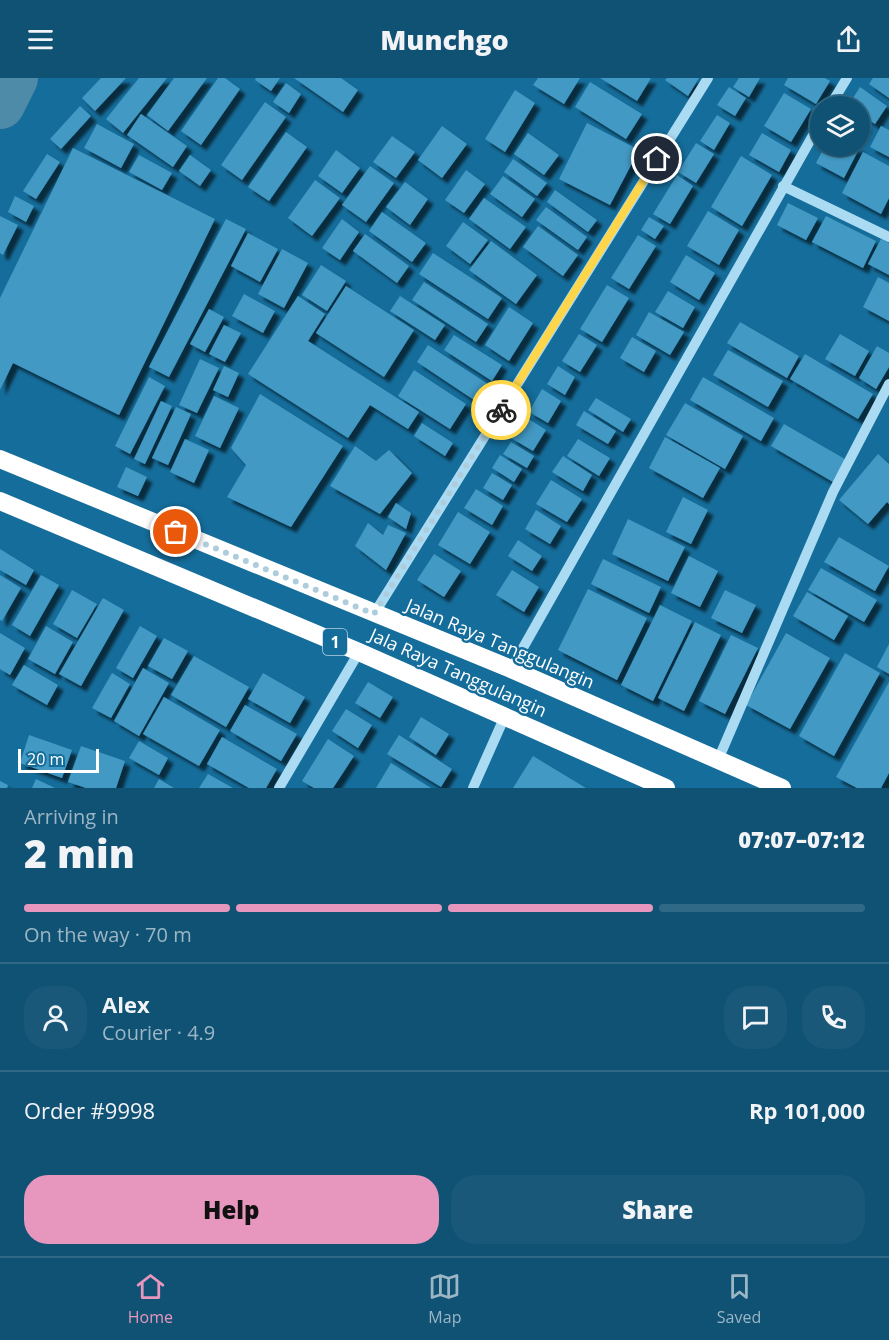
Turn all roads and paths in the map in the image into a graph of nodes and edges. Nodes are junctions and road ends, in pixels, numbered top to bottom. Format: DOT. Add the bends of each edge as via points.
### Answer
graph roads {
  1 [pos="708,78"];
  2 [pos="848,78"];
  3 [pos="836,96"];
  4 [pos="810,140"];
  5 [pos="783,186"];
  6 [pos="889,237"];
  7 [pos="889,384"];
  8 [pos="0,459"];
  9 [pos="0,501"];
  10 [pos="374,614"];
  11 [pos="359,652"];
  12 [pos="511,669"];
  13 [pos="506,716"];
  14 [pos="718,760"];
  15 [pos="279,788"];
  16 [pos="473,788"];
  17 [pos="666,788"];
  18 [pos="782,788"];
  1 -- 10 [label="street"];
  2 -- 3 [label="street"];
  4 -- 5 [label="street"];
  5 -- 6 [label="street"];
  5 -- 12 [label="street"];
  7 -- 14 [label="street" via="833,492"];
  8 -- 10 [label="highway, Jalan Raya Tanggulangin / 1"];
  9 -- 11 [label="highway, Jala Raya Tanggulangin / 1"];
  10 -- 12 [label="highway, Jalan Raya Tanggulangin / 1"];
  11 -- 13 [label="highway, Jala Raya Tanggulangin / 1"];
  11 -- 15 [label="street"];
  12 -- 14 [label="highway, Jalan Raya Tanggulangin / 1"];
  13 -- 16 [label="street"];
  13 -- 17 [label="highway, Jala Raya Tanggulangin / 1"];
  14 -- 18 [label="highway, Jalan Raya Tanggulangin / 1"];
}
